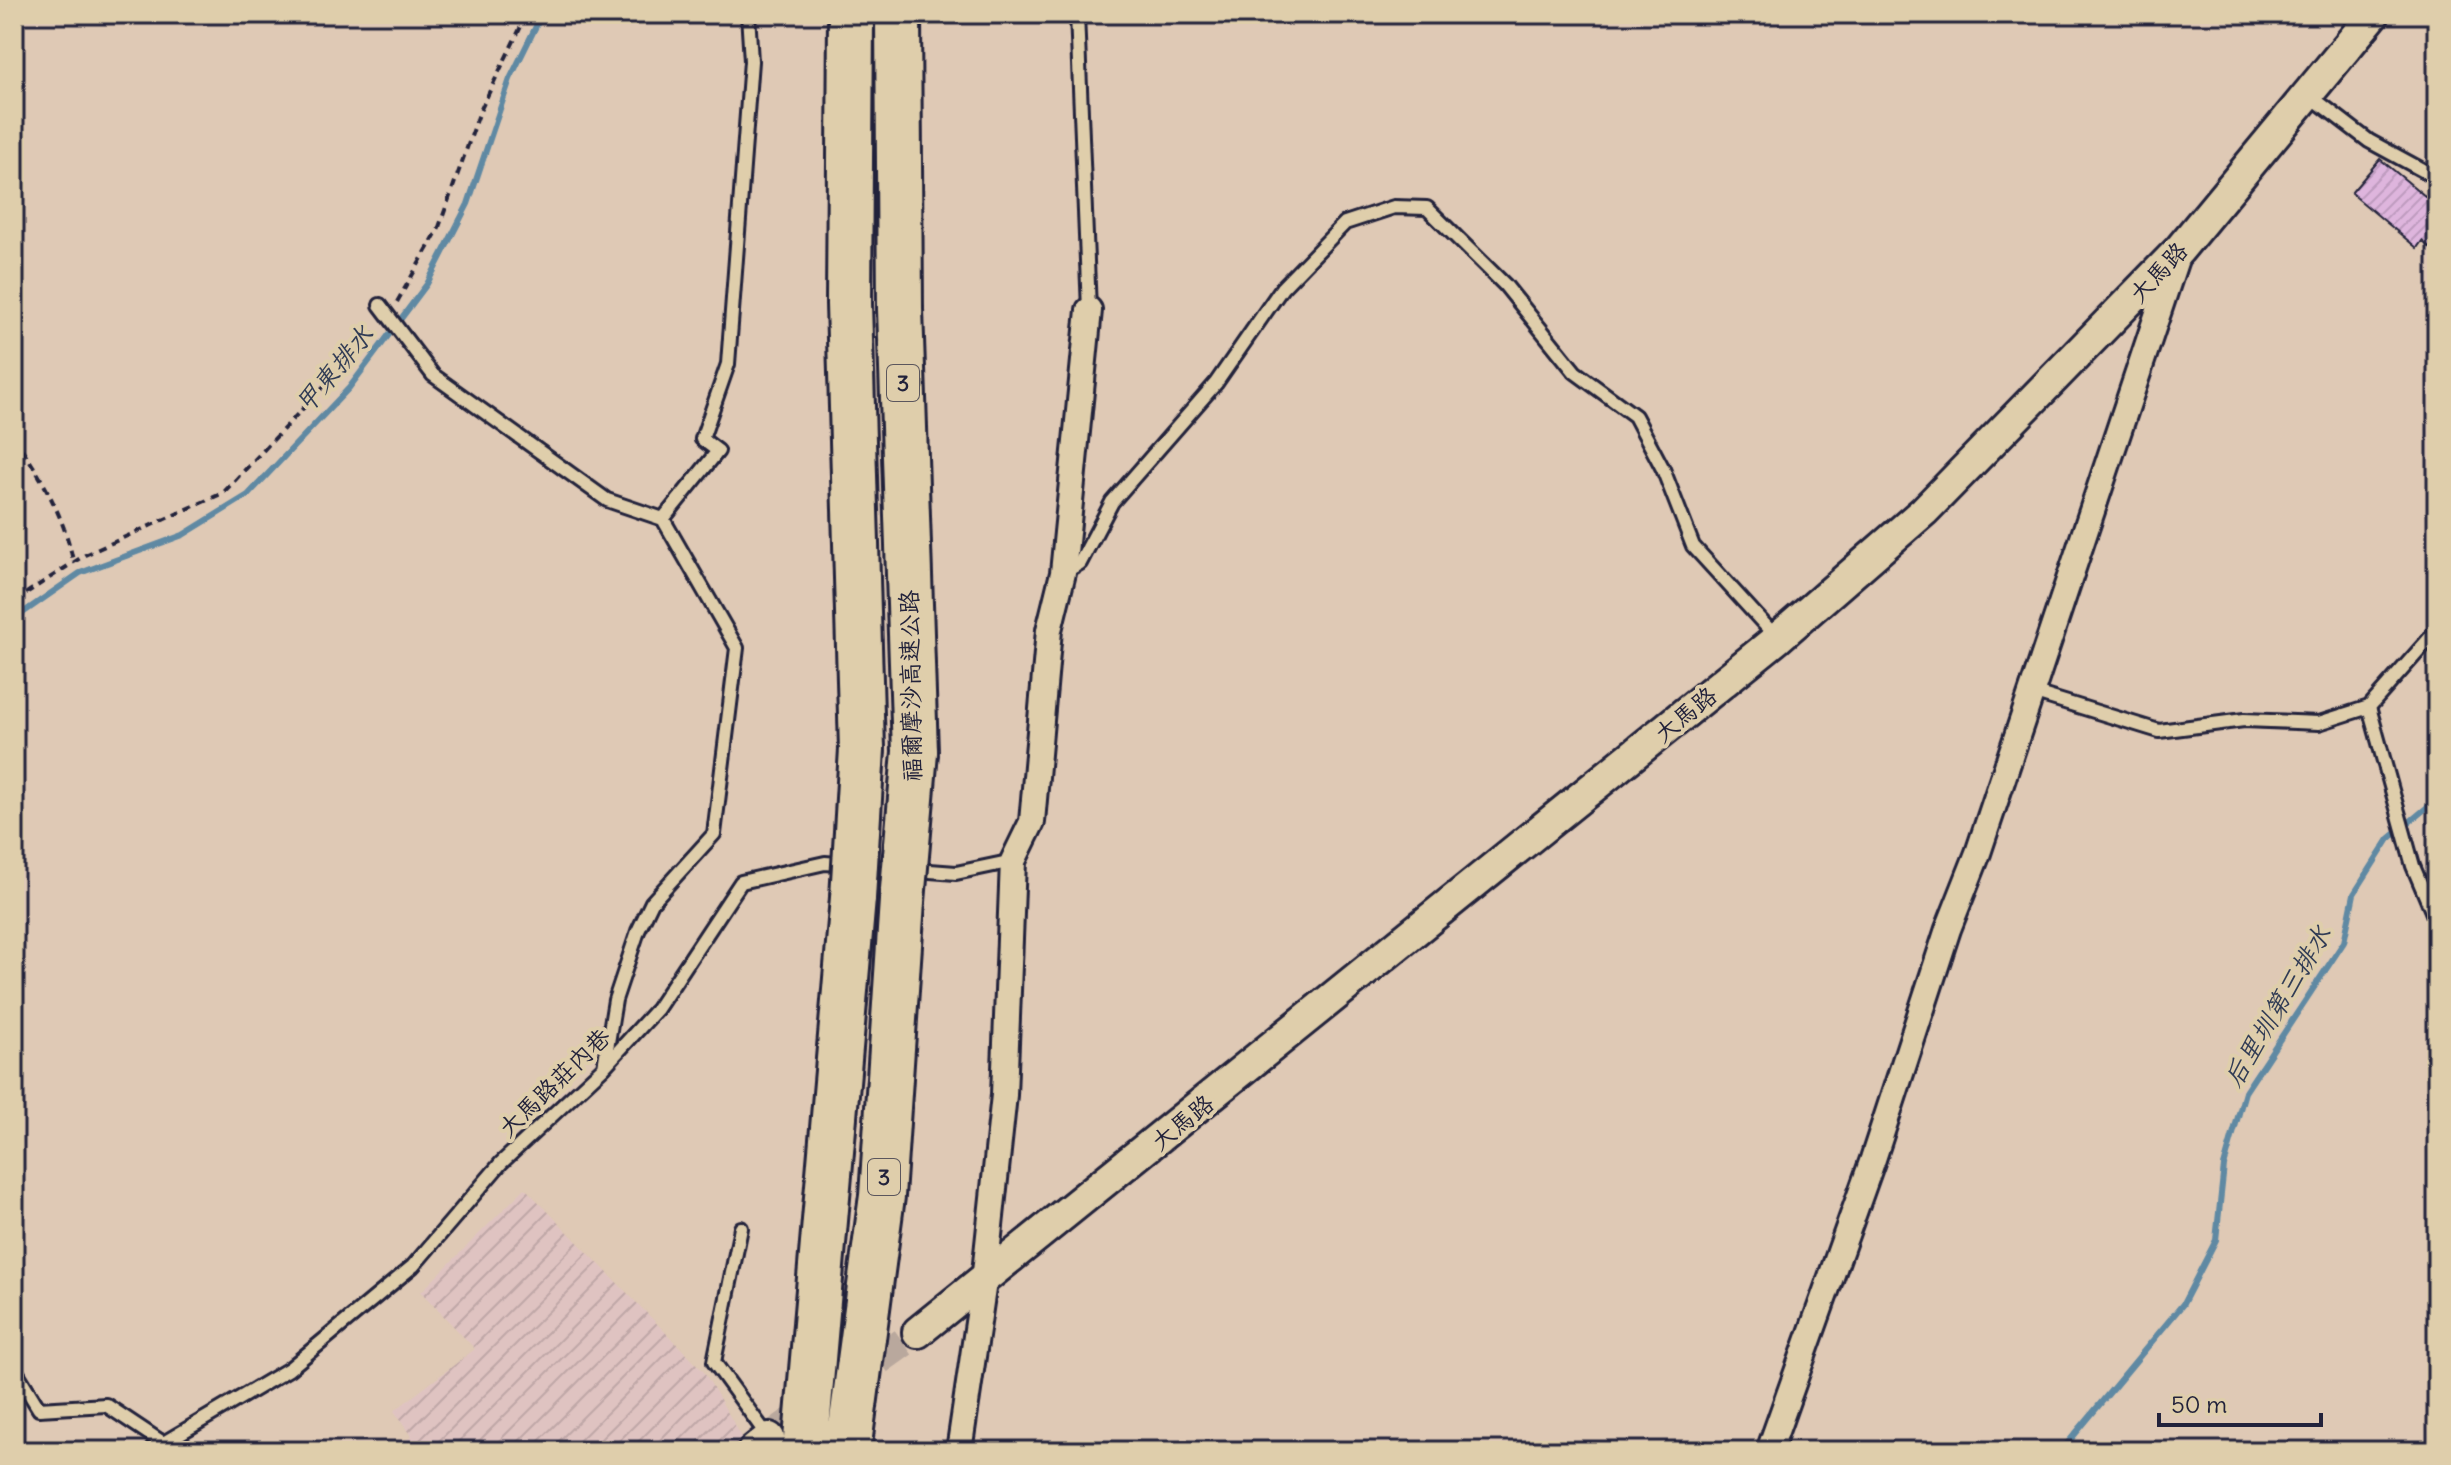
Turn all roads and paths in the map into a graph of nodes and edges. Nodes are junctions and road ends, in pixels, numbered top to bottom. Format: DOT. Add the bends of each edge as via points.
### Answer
graph roads {
  1 [pos="527,14"];
  2 [pos="748,14"];
  3 [pos="851,14"];
  4 [pos="898,14"];
  5 [pos="1077,14"];
  6 [pos="2374,14"];
  7 [pos="2308,94"];
  8 [pos="2437,178"];
  9 [pos="2179,250"];
  10 [pos="386,308"];
  11 [pos="1089,310"];
  12 [pos="385,321"];
  13 [pos="14,438"];
  14 [pos="663,519"];
  15 [pos="73,561"];
  16 [pos="1063,573"];
  17 [pos="14,601"];
  18 [pos="2437,630"];
  19 [pos="1778,638"];
  20 [pos="2032,692"];
  21 [pos="2369,707"];
  22 [pos="1013,861"];
  23 [pos="2437,923"];
  24 [pos="604,1067"];
  25 [pos="741,1228"];
  26 [pos="984,1282"];
  27 [pos="918,1332"];
  28 [pos="14,1368"];
  29 [pos="163,1443"];
  30 [pos="788,1445"];
  31 [pos="150,1451"];
  32 [pos="848,1451"];
  33 [pos="959,1451"];
  34 [pos="1769,1451"];
  1 -- 10 [label="path" via="484,102 438,230"];
  2 -- 14 [label="lane" via="751,61 728,364 702,439 718,451"];
  3 -- 30 [label="highway, 福爾摩沙高速公路 / 3, bridge" via="849,304 862,749 853,898"];
  4 -- 32 [label="highway, 福爾摩沙高速公路 / 3, bridge" via="900,309 915,752 882,1196"];
  5 -- 11 [label="lane"];
  6 -- 7 [label="street, 大馬路"];
  7 -- 8 [label="lane" via="2369,141"];
  7 -- 9 [label="street, 大馬路"];
  9 -- 19 [label="street, 大馬路" via="1924,511"];
  9 -- 20 [label="street"];
  10 -- 14 [label="lane" via="433,375 607,500"];
  11 -- 16 [label="street"];
  12 -- 15 [label="path" via="223,493"];
  13 -- 15 [label="path" via="32,462 69,539"];
  14 -- 24 [label="lane" via="737,648 714,834 652,902 638,931 615,1000"];
  15 -- 17 [label="path"];
  16 -- 19 [label="lane" via="1080,563 1112,502 1216,383 1282,288 1345,223 1394,207 1427,208 1505,285 1575,372 1635,416 1693,546"];
  16 -- 22 [label="street" via="1049,630 1032,822"];
  18 -- 21 [label="lane"];
  19 -- 26 [label="street, 大馬路"];
  20 -- 21 [label="lane" via="2159,731 2244,720 2319,723"];
  20 -- 34 [label="street"];
  21 -- 23 [label="lane" via="2413,866"];
  22 -- 24 [label="lane, 大馬路莊內巷" via="956,873 825,863 741,882 657,1009"];
  22 -- 26 [label="street" via="1004,1095"];
  24 -- 29 [label="lane, 大馬路莊內巷" via="501,1163 413,1266 289,1369"];
  25 -- 30 [label="lane" via="714,1362"];
  26 -- 27 [label="street, 大馬路"];
  26 -- 33 [label="street"];
  28 -- 29 [label="lane" via="39,1409 106,1405"];
  29 -- 31 [label="lane, 大馬路莊內巷"];
}
